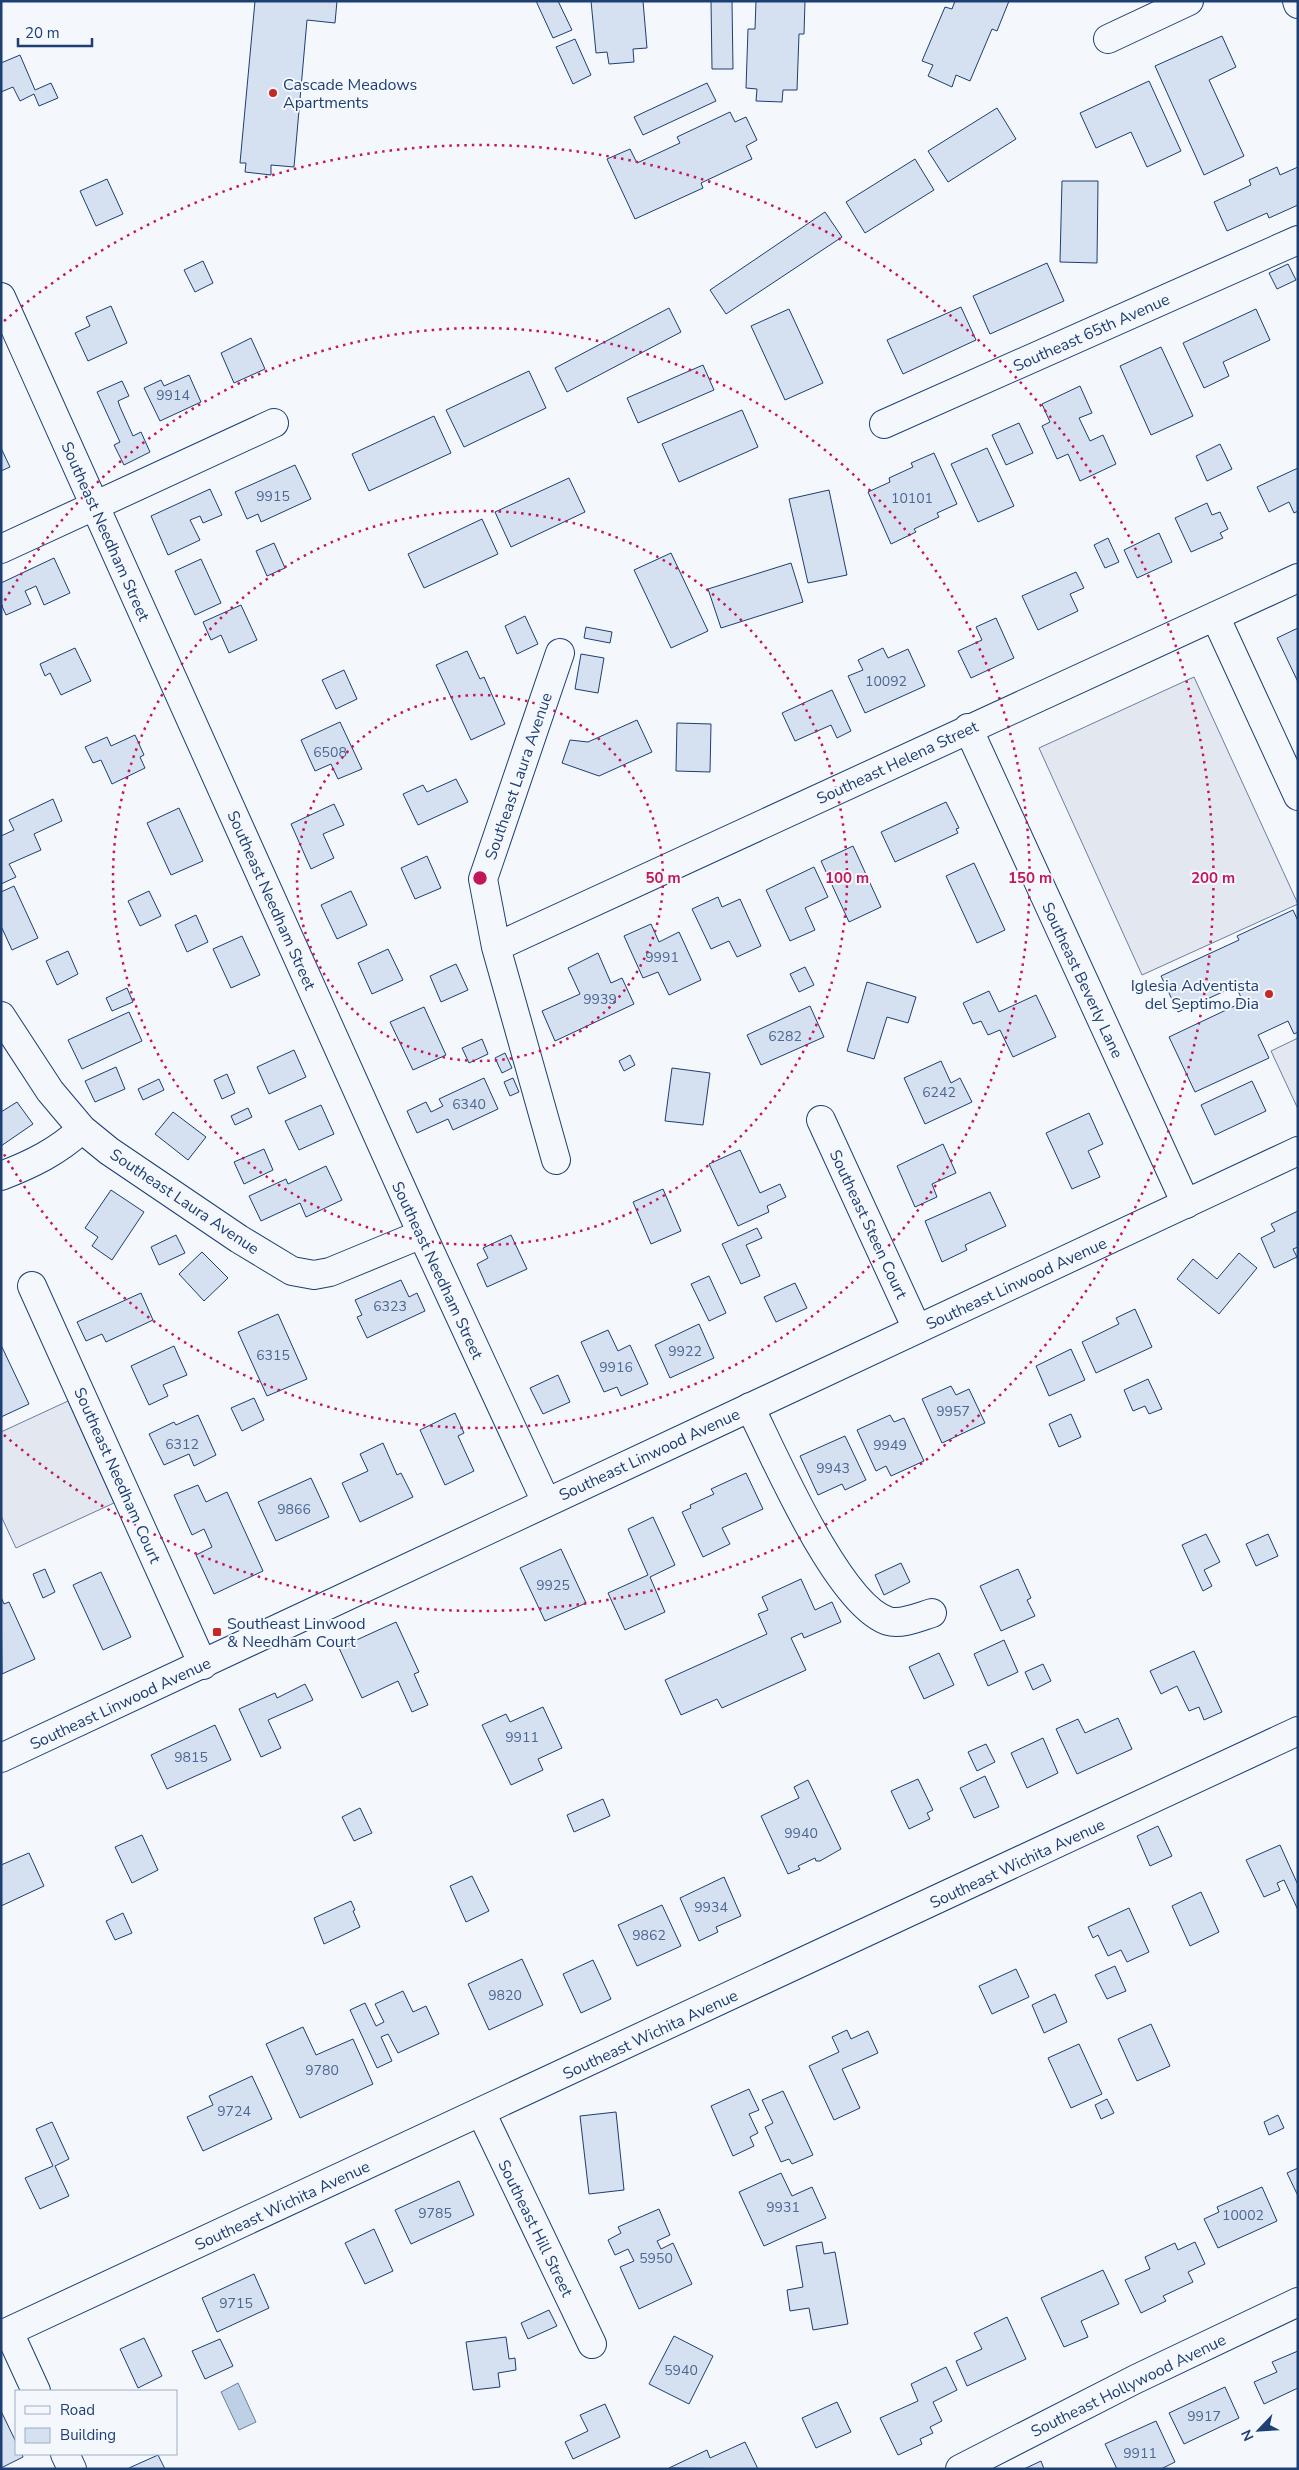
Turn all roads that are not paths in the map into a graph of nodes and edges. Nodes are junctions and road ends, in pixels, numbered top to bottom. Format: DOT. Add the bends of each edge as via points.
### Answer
graph roads {
  1 [pos="1189,1"];
  2 [pos="1108,39"];
  3 [pos="1298,240"];
  4 [pos="1,297"];
  5 [pos="274,423"];
  6 [pos="884,424"];
  7 [pos="95,506"];
  8 [pos="1,549"];
  9 [pos="1298,578"];
  10 [pos="1215,616"];
  11 [pos="560,653"];
  12 [pos="968,728"];
  13 [pos="1298,796"];
  14 [pos="496,947"];
  15 [pos="1,1016"];
  16 [pos="821,1120"];
  17 [pos="82,1130"];
  18 [pos="1298,1151"];
  19 [pos="556,1160"];
  20 [pos="1,1176"];
  21 [pos="1186,1204"];
  22 [pos="422,1234"];
  23 [pos="32,1286"];
  24 [pos="917,1329"];
  25 [pos="750,1407"];
  26 [pos="546,1502"];
  27 [pos="932,1613"];
  28 [pos="202,1665"];
  29 [pos="1298,1731"];
  30 [pos="1,1758"];
  31 [pos="481,2112"];
  32 [pos="1298,2302"];
  33 [pos="5,2333"];
  34 [pos="592,2344"];
  35 [pos="35,2390"];
  36 [pos="65,2455"];
  37 [pos="72,2469"];
  38 [pos="960,2469"];
  1 -- 2 [label="street"];
  3 -- 6 [label="street, Southeast 65th Avenue"];
  4 -- 7 [label="street, Southeast Needham Street"];
  5 -- 7 [label="street"];
  7 -- 8 [label="street"];
  7 -- 22 [label="street, Southeast Needham Street"];
  9 -- 10 [label="street, Southeast Helena Street"];
  10 -- 12 [label="street, Southeast Helena Street"];
  10 -- 13 [label="street"];
  11 -- 14 [label="street, Southeast Laura Avenue" via="483,879"];
  12 -- 14 [label="street, Southeast Helena Street"];
  12 -- 21 [label="street, Southeast Beverly Lane"];
  14 -- 19 [label="street, Southeast Laura Avenue"];
  15 -- 17 [label="street, Southeast Laura Avenue" via="50,1091"];
  16 -- 24 [label="street, Southeast Steen Court"];
  17 -- 20 [label="street" via="64,1147 44,1159"];
  17 -- 22 [label="street, Southeast Laura Avenue" via="109,1152 292,1271 314,1275 330,1272"];
  18 -- 21 [label="street, Southeast Linwood Avenue"];
  21 -- 24 [label="street, Southeast Linwood Avenue"];
  22 -- 26 [label="street, Southeast Needham Street"];
  23 -- 28 [label="street, Southeast Needham Court"];
  24 -- 25 [label="street, Southeast Linwood Avenue"];
  25 -- 26 [label="street, Southeast Linwood Avenue"];
  25 -- 27 [label="street" via="814,1534 859,1600 874,1615 890,1622"];
  26 -- 28 [label="street, Southeast Linwood Avenue"];
  28 -- 30 [label="street, Southeast Linwood Avenue"];
  29 -- 31 [label="street, Southeast Wichita Avenue"];
  31 -- 33 [label="street, Southeast Wichita Avenue"];
  31 -- 34 [label="street, Southeast Hill Street"];
  32 -- 38 [label="street, Southeast Hollywood Avenue" via="1136,2379"];
  33 -- 35 [label="street"];
  36 -- 37 [label="street"];
}
